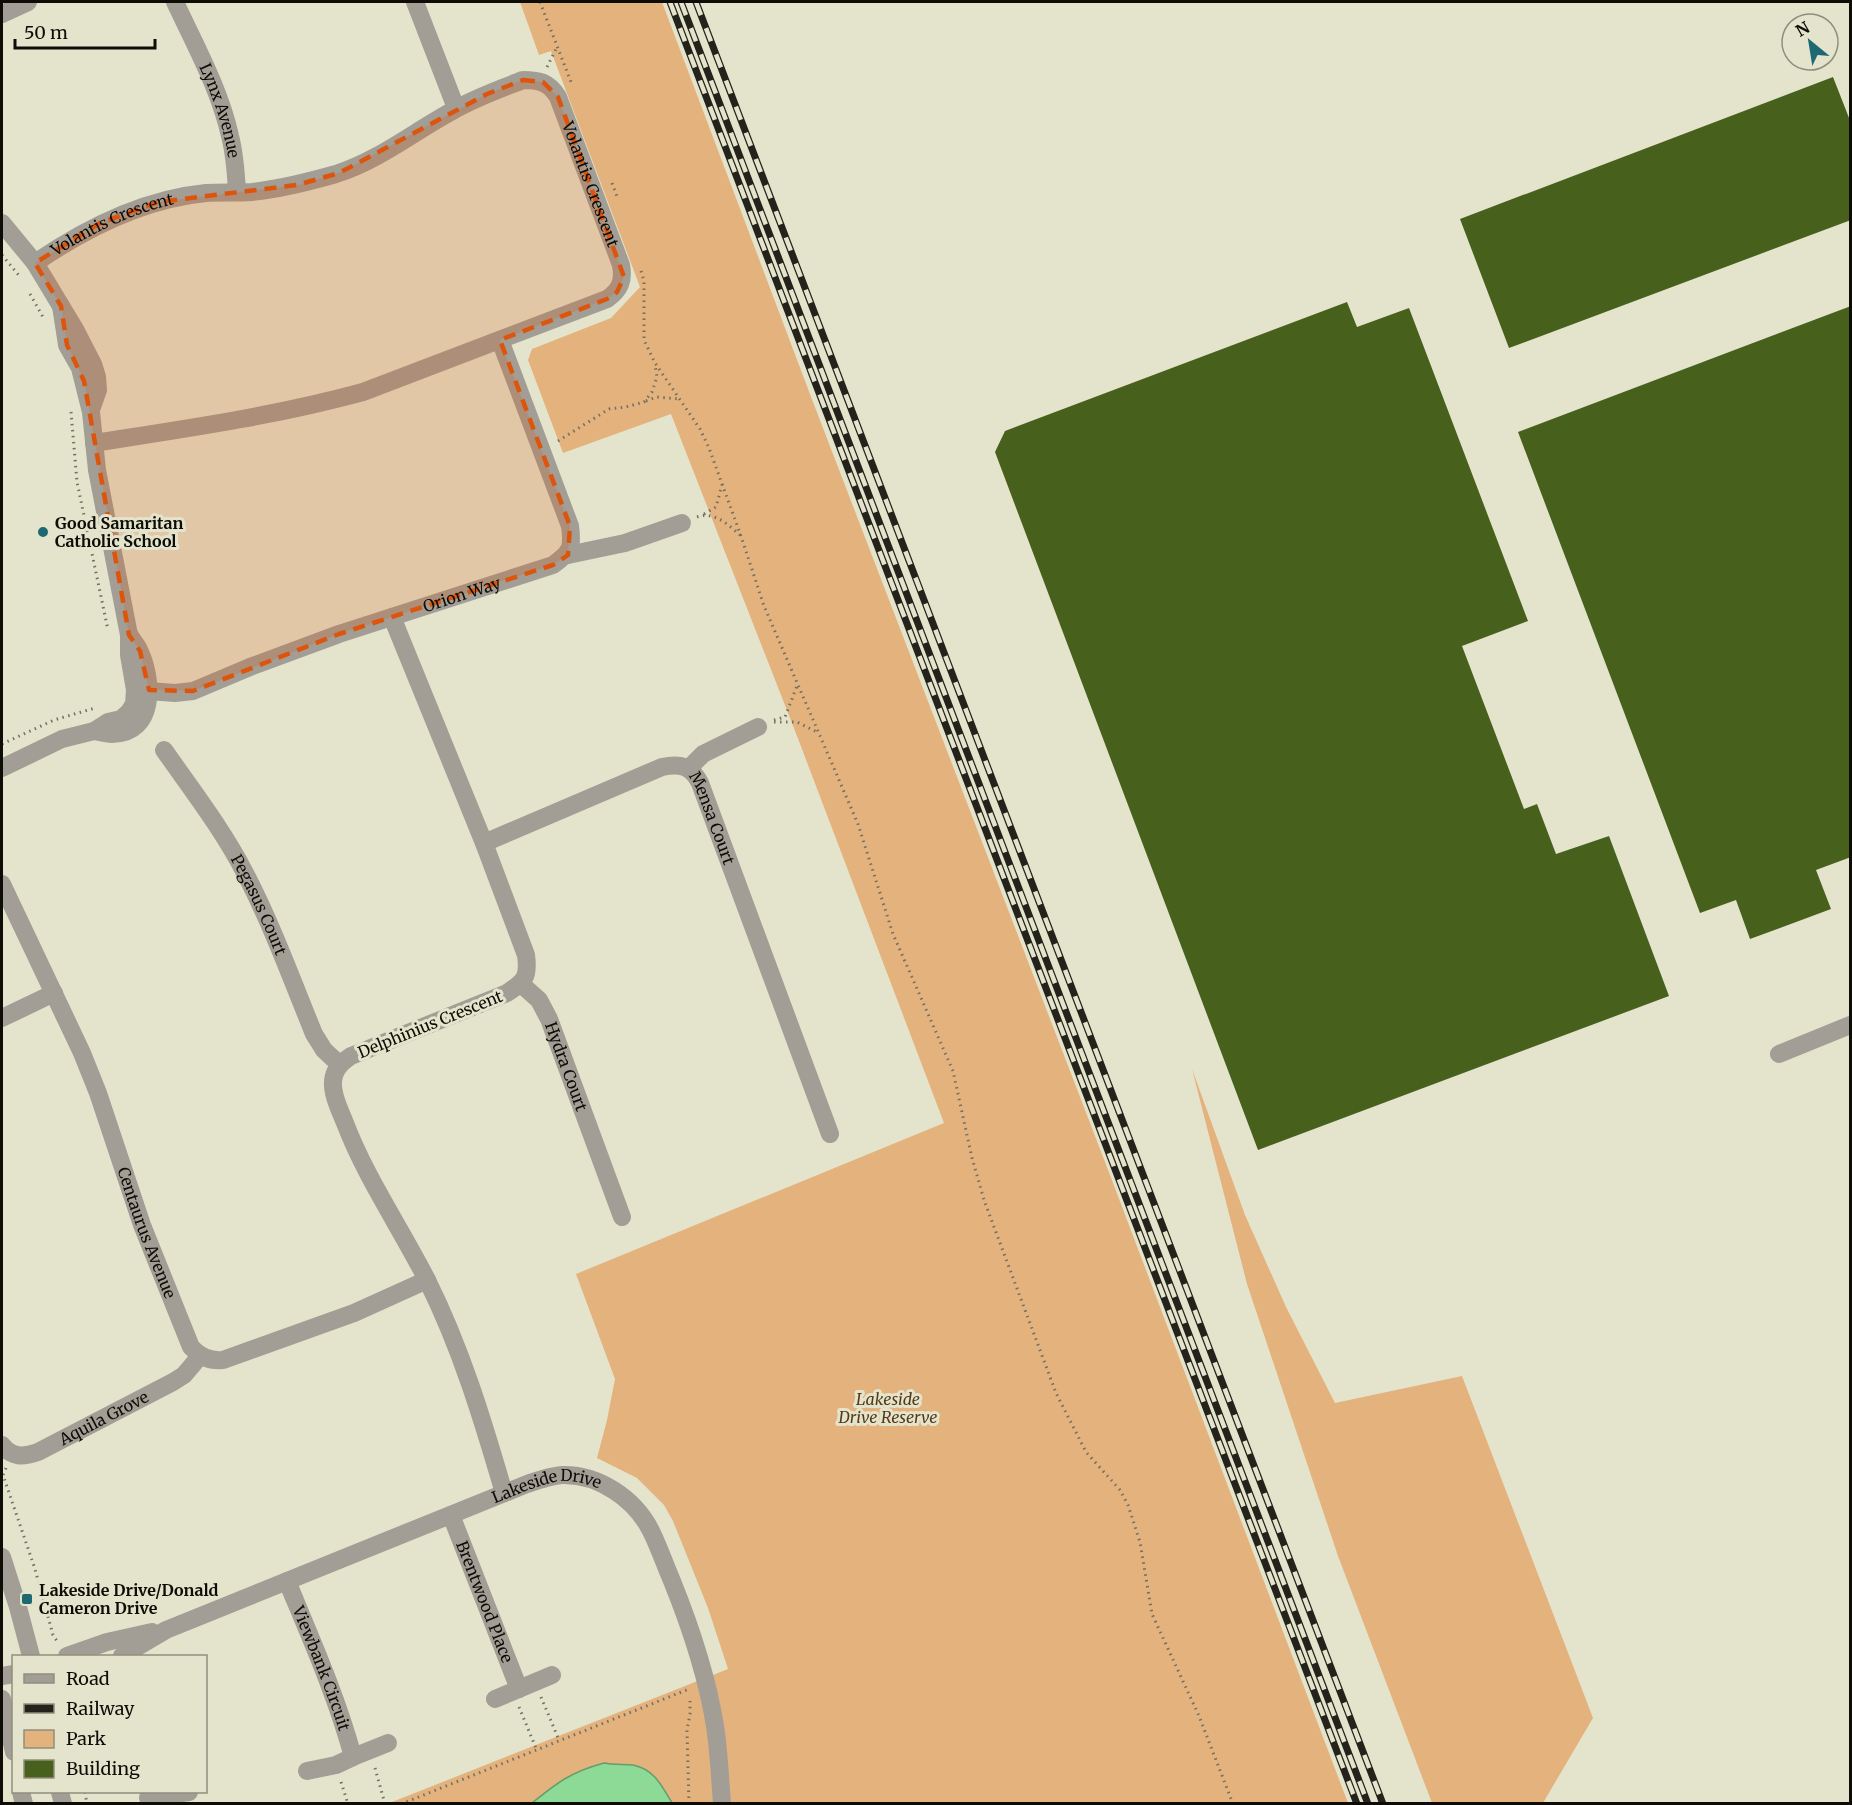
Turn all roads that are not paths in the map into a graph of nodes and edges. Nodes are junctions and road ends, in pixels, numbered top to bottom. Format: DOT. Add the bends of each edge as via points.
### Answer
graph roads {
  1 [pos="28,2"];
  2 [pos="175,2"];
  3 [pos="414,2"];
  4 [pos="2,14"];
  5 [pos="456,108"];
  6 [pos="237,192"];
  7 [pos="2,223"];
  8 [pos="35,263"];
  9 [pos="500,340"];
  10 [pos="94,443"];
  11 [pos="682,523"];
  12 [pos="568,555"];
  13 [pos="392,617"];
  14 [pos="142,690"];
  15 [pos="758,727"];
  16 [pos="164,750"];
  17 [pos="2,768"];
  18 [pos="689,768"];
  19 [pos="484,843"];
  20 [pos="2,884"];
  21 [pos="521,984"];
  22 [pos="54,993"];
  23 [pos="2,1018"];
  24 [pos="1851,1025"];
  25 [pos="1779,1054"];
  26 [pos="339,1064"];
  27 [pos="830,1134"];
  28 [pos="622,1217"];
  29 [pos="427,1280"];
  30 [pos="200,1356"];
  31 [pos="2,1445"];
  32 [pos="504,1493"];
  33 [pos="451,1515"];
  34 [pos="2,1557"];
  35 [pos="286,1581"];
  36 [pos="134,1649"];
  37 [pos="63,1650"];
  38 [pos="31,1655"];
  39 [pos="552,1675"];
  40 [pos="2,1700"];
  41 [pos="12,1743"];
  42 [pos="388,1743"];
  43 [pos="361,1754"];
  44 [pos="307,1771"];
  45 [pos="167,1793"];
  46 [pos="148,1798"];
  47 [pos="722,1803"];
  1 -- 4 [label="street"];
  2 -- 6 [label="street, Lynx Avenue" via="218,98 236,163"];
  3 -- 5 [label="street"];
  5 -- 6 [label="street, Volantis Crescent" via="371,159 339,173 297,185"];
  5 -- 9 [label="street, Volantis Crescent" via="523,80 543,82 552,88 624,277 617,292 607,299"];
  6 -- 8 [label="street, Volantis Crescent" via="205,193 158,202 100,223"];
  7 -- 8 [label="street"];
  8 -- 10 [label="street" via="61,306 66,345 80,369 91,412"];
  9 -- 10 [label="street, Volantis Crescent" via="324,403"];
  9 -- 12 [label="street" via="570,526 572,542"];
  10 -- 14 [label="street" via="129,635 129,655"];
  11 -- 12 [label="street, Orion Way" via="625,543"];
  12 -- 13 [label="street, Orion Way" via="553,565"];
  13 -- 14 [label="street, Orion Way" via="193,691"];
  13 -- 19 [label="street, Delphinius Crescent"];
  14 -- 17 [label="street" via="121,718 94,731 62,739"];
  15 -- 18 [label="street" via="703,754"];
  16 -- 26 [label="street, Pegasus Court" via="245,871 314,1034"];
  18 -- 19 [label="street, Mensa Court" via="676,764 662,766"];
  18 -- 27 [label="street, Mensa Court" via="700,783"];
  19 -- 21 [label="street, Delphinius Crescent" via="526,955 528,970"];
  20 -- 22 [label="street, Centaurus Avenue"];
  21 -- 26 [label="street, Delphinius Crescent"];
  21 -- 28 [label="street, Hydra Court" via="539,1000 549,1019"];
  22 -- 23 [label="street"];
  22 -- 30 [label="street, Centaurus Avenue" via="98,1093 158,1268 191,1347"];
  24 -- 25 [label="street"];
  26 -- 29 [label="street, Delphinius Crescent" via="332,1077 334,1094 352,1142"];
  29 -- 30 [label="street" via="354,1313 223,1360 211,1361"];
  29 -- 32 [label="street, Delphinius Crescent" via="482,1416"];
  30 -- 31 [label="street, Aquila Grove" via="173,1382 38,1452 12,1454"];
  32 -- 33 [label="street, Lakeside Drive"];
  32 -- 47 [label="street, Lakeside Drive" via="564,1475 604,1485 638,1511 651,1530 704,1675 715,1726"];
  33 -- 35 [label="street, Lakeside Drive"];
  33 -- 39 [label="street, Brentwood Place" via="515,1690"];
  34 -- 38 [label="street"];
  35 -- 36 [label="street, Lakeside Drive" via="166,1630"];
  35 -- 43 [label="street, Viewbank Circuit" via="345,1727"];
  36 -- 37 [label="street, Lakeside Drive" via="107,1642"];
  40 -- 41 [label="street"];
  42 -- 43 [label="street"];
  43 -- 44 [label="street"];
  45 -- 46 [label="street"];
}
